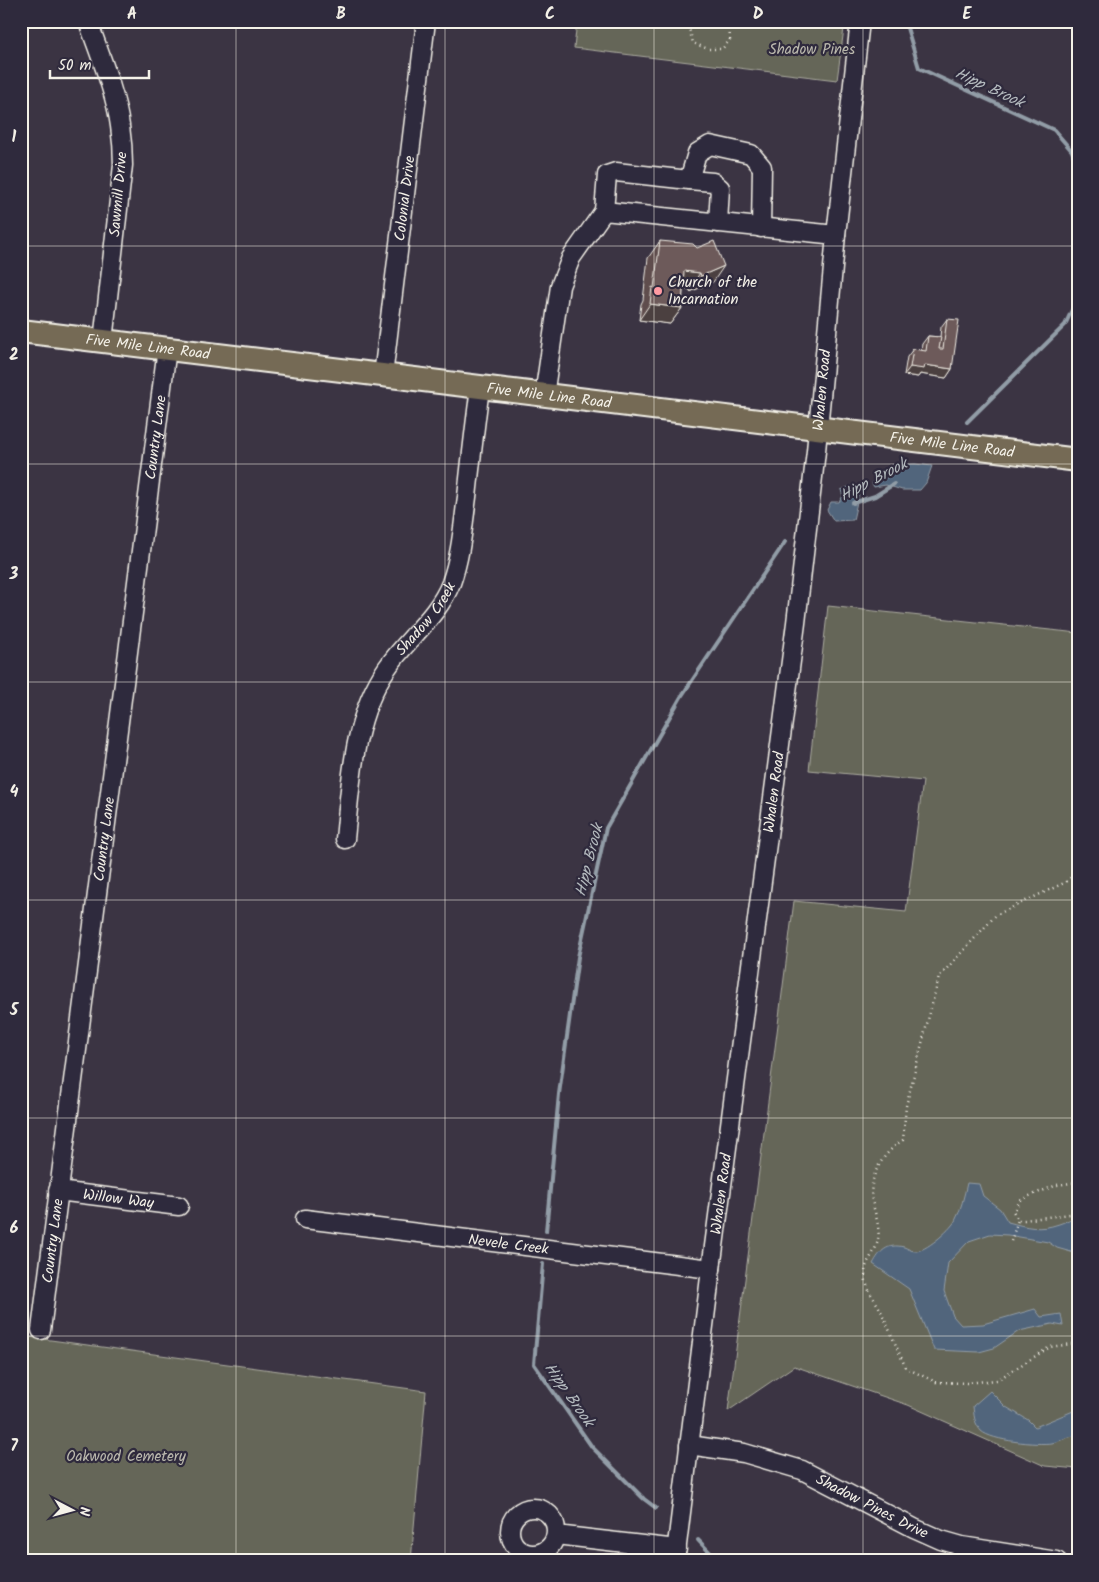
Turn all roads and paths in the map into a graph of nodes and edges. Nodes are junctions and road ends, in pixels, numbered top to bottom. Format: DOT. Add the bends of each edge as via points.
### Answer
graph roads {
  1 [pos="88,21"];
  2 [pos="426,21"];
  3 [pos="687,21"];
  4 [pos="729,21"];
  5 [pos="860,21"];
  6 [pos="689,180"];
  7 [pos="604,212"];
  8 [pos="718,224"];
  9 [pos="762,228"];
  10 [pos="836,235"];
  11 [pos="21,331"];
  12 [pos="103,341"];
  13 [pos="167,348"];
  14 [pos="383,376"];
  15 [pos="480,388"];
  16 [pos="544,396"];
  17 [pos="818,428"];
  18 [pos="1078,460"];
  19 [pos="345,839"];
  20 [pos="1078,871"];
  21 [pos="1078,1182"];
  22 [pos="58,1191"];
  23 [pos="179,1206"];
  24 [pos="1078,1213"];
  25 [pos="305,1219"];
  26 [pos="1018,1220"];
  27 [pos="1011,1241"];
  28 [pos="711,1269"];
  29 [pos="41,1330"];
  30 [pos="1078,1343"];
  31 [pos="689,1445"];
  32 [pos="556,1535"];
  33 [pos="676,1555"];
  34 [pos="1057,1561"];
  1 -- 12 [label="street, Sawmill Drive" via="113,98 123,146"];
  2 -- 14 [label="street, Colonial Drive"];
  3 -- 4 [label="path" via="693,43 708,49 722,49 730,40"];
  5 -- 10 [label="street, Whalen Road"];
  6 -- 7 [label="street" via="616,172 607,175"];
  6 -- 8 [label="street" via="713,182 720,188"];
  6 -- 9 [label="street" via="697,153 710,145 751,154 762,167"];
  7 -- 8 [label="street"];
  7 -- 16 [label="street" via="571,258 560,286"];
  8 -- 9 [label="street"];
  9 -- 10 [label="street"];
  10 -- 17 [label="street, Whalen Road"];
  11 -- 12 [label="main road, Five Mile Line Road"];
  12 -- 13 [label="main road, Five Mile Line Road"];
  13 -- 14 [label="main road, Five Mile Line Road"];
  13 -- 22 [label="street, Country Lane"];
  14 -- 15 [label="main road, Five Mile Line Road"];
  15 -- 16 [label="main road, Five Mile Line Road"];
  15 -- 19 [label="street, Shadow Creek" via="456,566 441,601 387,669 370,702 354,756"];
  16 -- 17 [label="main road, Five Mile Line Road"];
  17 -- 18 [label="main road, Five Mile Line Road"];
  17 -- 28 [label="street, Whalen Road" via="796,623"];
  20 -- 30 [label="path" via="1066,882 996,914 939,977 906,1106 903,1140 875,1169 872,1198 879,1237 865,1270 867,1286 906,1368 936,1382 997,1380 1050,1347"];
  21 -- 26 [label="path" via="1057,1184 1022,1199 1013,1211"];
  22 -- 23 [label="street, Willow Way"];
  22 -- 29 [label="street, Country Lane"];
  24 -- 26 [label="path"];
  25 -- 28 [label="street, Nevele Creek"];
  26 -- 27 [label="path"];
  28 -- 31 [label="street, Whalen Road"];
  31 -- 33 [label="street, Whalen Road"];
  31 -- 34 [label="street, Shadow Pines Drive" via="744,1453 802,1470 941,1540"];
  32 -- 33 [label="street"];
}
